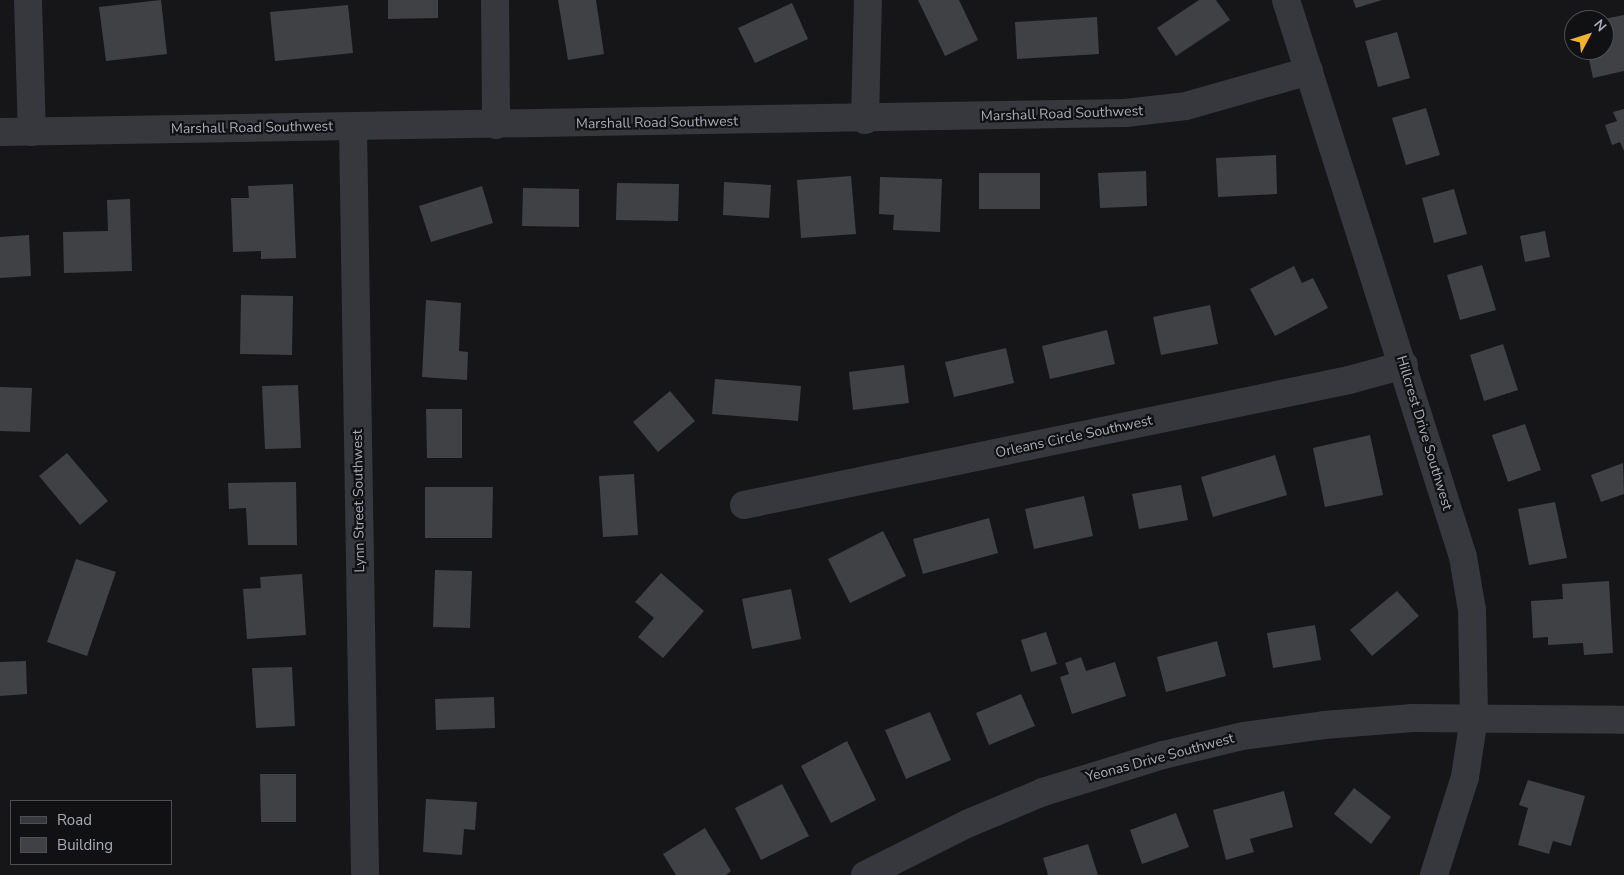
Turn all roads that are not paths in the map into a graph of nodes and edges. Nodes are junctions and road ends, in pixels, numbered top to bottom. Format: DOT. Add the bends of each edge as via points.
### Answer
graph roads {
  1 [pos="28,0"];
  2 [pos="495,0"];
  3 [pos="868,0"];
  4 [pos="1286,0"];
  5 [pos="1310,71"];
  6 [pos="865,120"];
  7 [pos="496,125"];
  8 [pos="353,127"];
  9 [pos="0,132"];
  10 [pos="32,132"];
  11 [pos="1404,365"];
  12 [pos="744,505"];
  13 [pos="1474,718"];
  14 [pos="1624,720"];
  15 [pos="365,875"];
  16 [pos="865,875"];
  17 [pos="1434,875"];
  1 -- 10 [label="street"];
  2 -- 7 [label="street"];
  3 -- 6 [label="street"];
  4 -- 5 [label="street, Hillcrest Drive Southwest"];
  5 -- 6 [label="street, Marshall Road Southwest" via="1186,106 1125,113"];
  5 -- 11 [label="street, Hillcrest Drive Southwest"];
  6 -- 7 [label="street, Marshall Road Southwest"];
  7 -- 8 [label="street, Marshall Road Southwest"];
  8 -- 10 [label="street, Marshall Road Southwest"];
  8 -- 15 [label="street, Lynn Street Southwest"];
  9 -- 10 [label="street, Marshall Road Southwest"];
  11 -- 12 [label="street, Orleans Circle Southwest" via="1349,380"];
  11 -- 13 [label="street, Hillcrest Drive Southwest" via="1463,557 1472,610"];
  13 -- 14 [label="street, Yeonas Drive Southwest"];
  13 -- 16 [label="street, Yeonas Drive Southwest" via="1324,725 1242,736 1162,755 1043,792 969,823"];
  13 -- 17 [label="street, Hillcrest Drive Southwest" via="1465,777"];
}
